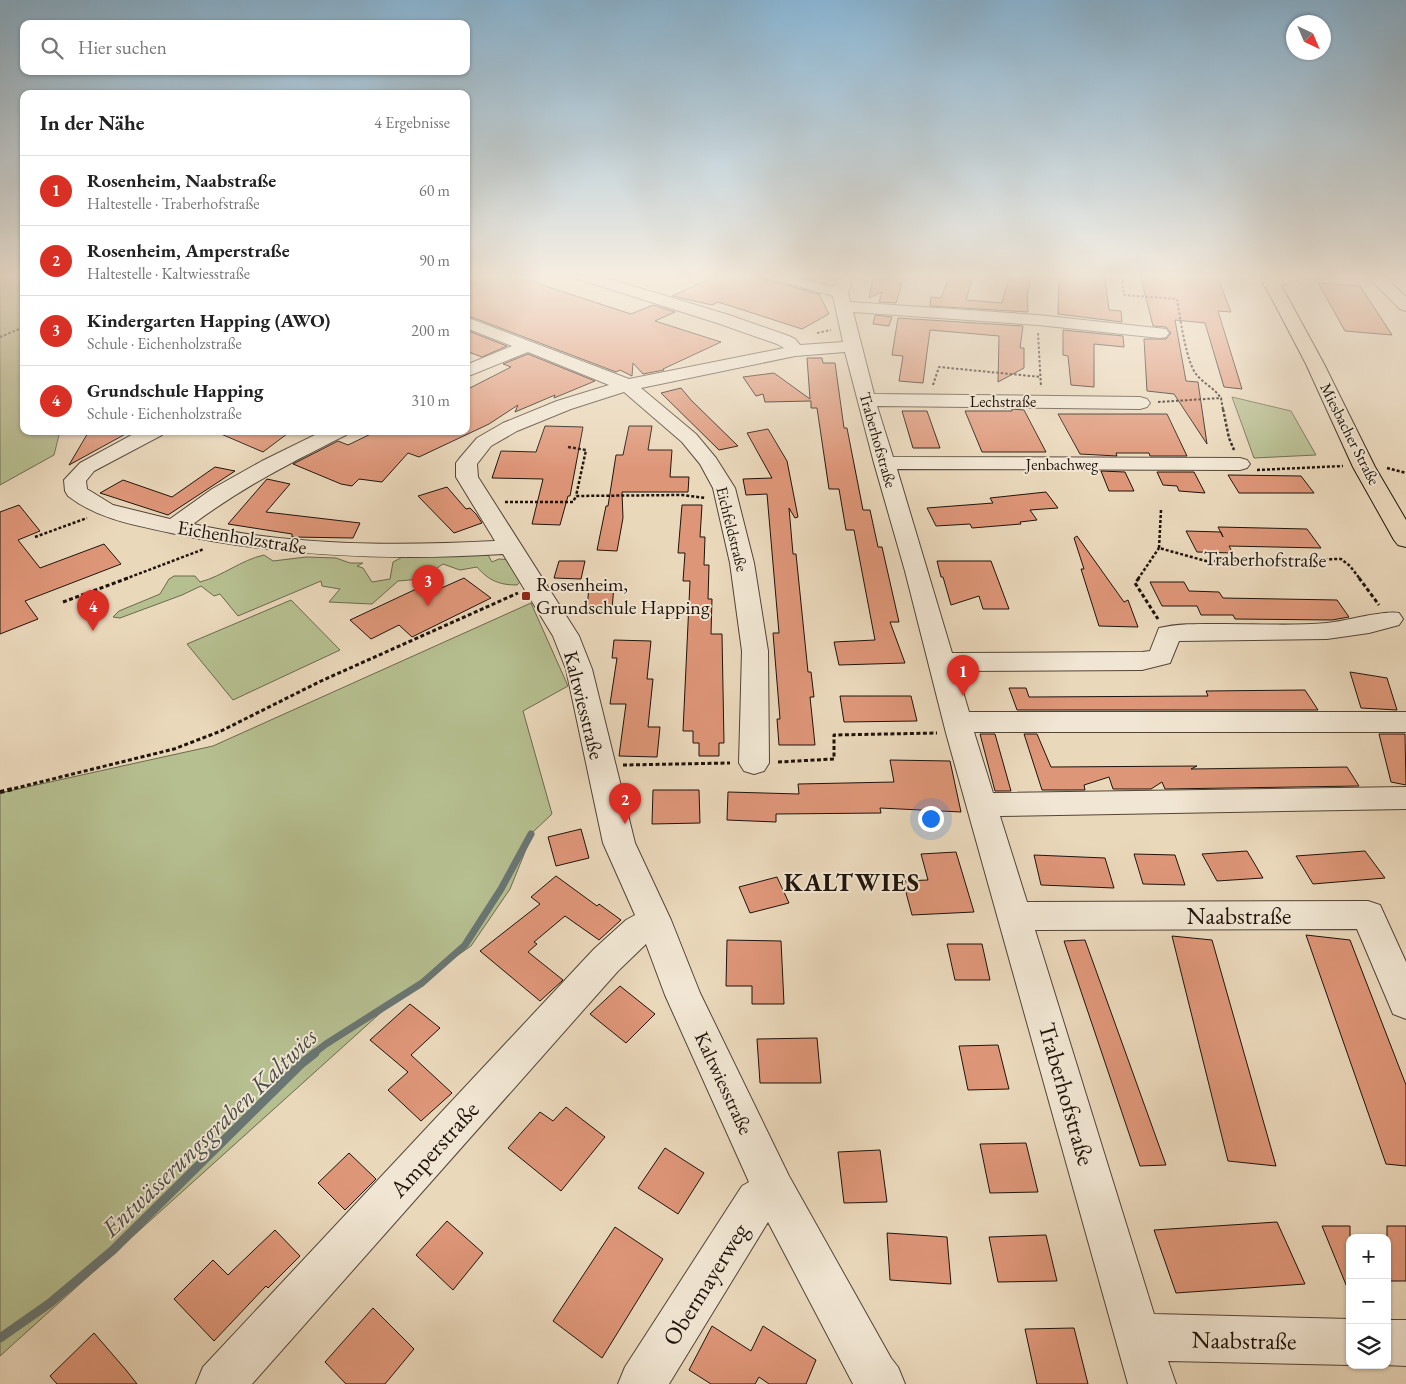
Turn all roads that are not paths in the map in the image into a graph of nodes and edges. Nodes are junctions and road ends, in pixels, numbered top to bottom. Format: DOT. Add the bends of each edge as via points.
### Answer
graph roads {
  1 [pos="509,339"];
  2 [pos="778,339"];
  3 [pos="851,339"];
  4 [pos="1301,339"];
  5 [pos="528,346"];
  6 [pos="853,346"];
  7 [pos="795,351"];
  8 [pos="470,370"];
  9 [pos="627,384"];
  10 [pos="866,400"];
  11 [pos="1140,402"];
  12 [pos="145,435"];
  13 [pos="332,435"];
  14 [pos="884,463"];
  15 [pos="1240,464"];
  16 [pos="174,527"];
  17 [pos="1406,540"];
  18 [pos="512,547"];
  19 [pos="1390,619"];
  20 [pos="942,662"];
  21 [pos="1406,722"];
  22 [pos="959,728"];
  23 [pos="754,763"];
  24 [pos="1406,798"];
  25 [pos="982,805"];
  26 [pos="1015,916"];
  27 [pos="654,920"];
  28 [pos="1406,1003"];
  29 [pos="774,1191"];
  30 [pos="1139,1337"];
  31 [pos="1346,1342"];
  32 [pos="1391,1343"];
  33 [pos="1406,1343"];
  34 [pos="220,1384"];
  35 [pos="642,1384"];
  36 [pos="881,1384"];
  37 [pos="1152,1384"];
  1 -- 5 [label="street, Eichfeldstraße"];
  2 -- 7 [label="street" via="789,343"];
  3 -- 6 [label="street, Traberhofstraße"];
  4 -- 17 [label="main road, Miesbacher Straße" via="1364,466"];
  5 -- 8 [label="street"];
  5 -- 9 [label="street, Eichfeldstraße"];
  6 -- 7 [label="street, Kaltwiesstraße"];
  6 -- 10 [label="street, Traberhofstraße"];
  7 -- 9 [label="street, Kaltwiesstraße"];
  9 -- 18 [label="street, Kaltwiesstraße" via="510,426 484,442 466,463 468,477"];
  9 -- 23 [label="street, Eichfeldstraße" via="694,444 724,488 742,562 755,652"];
  10 -- 11 [label="street, Lechstraße"];
  10 -- 14 [label="street, Traberhofstraße"];
  12 -- 16 [label="street, Eichenholzstraße" via="87,467 75,480 76,491 103,510"];
  13 -- 16 [label="street" via="269,465"];
  14 -- 15 [label="street, Jenbachweg"];
  14 -- 20 [label="street, Traberhofstraße"];
  16 -- 18 [label="street, Eichenholzstraße" via="223,537 318,548 400,551"];
  18 -- 27 [label="street, Kaltwiesstraße" via="566,636 579,669 619,843"];
  19 -- 20 [label="street" via="1370,626 1302,634 1168,634 1161,657 1142,661"];
  20 -- 22 [label="street, Traberhofstraße"];
  21 -- 22 [label="street"];
  22 -- 25 [label="street, Traberhofstraße"];
  24 -- 25 [label="street"];
  25 -- 26 [label="street, Traberhofstraße"];
  26 -- 28 [label="street, Naabstraße" via="1368,915"];
  26 -- 30 [label="street, Traberhofstraße"];
  27 -- 29 [label="street, Kaltwiesstraße" via="683,995"];
  27 -- 34 [label="street, Amperstraße" via="638,930 606,960"];
  29 -- 35 [label="street, Obermayerweg" via="757,1201"];
  29 -- 36 [label="street, Kaltwiesstraße"];
  30 -- 31 [label="street, Naabstraße"];
  30 -- 37 [label="street, Traberhofstraße"];
  32 -- 33 [label="street"];
}
